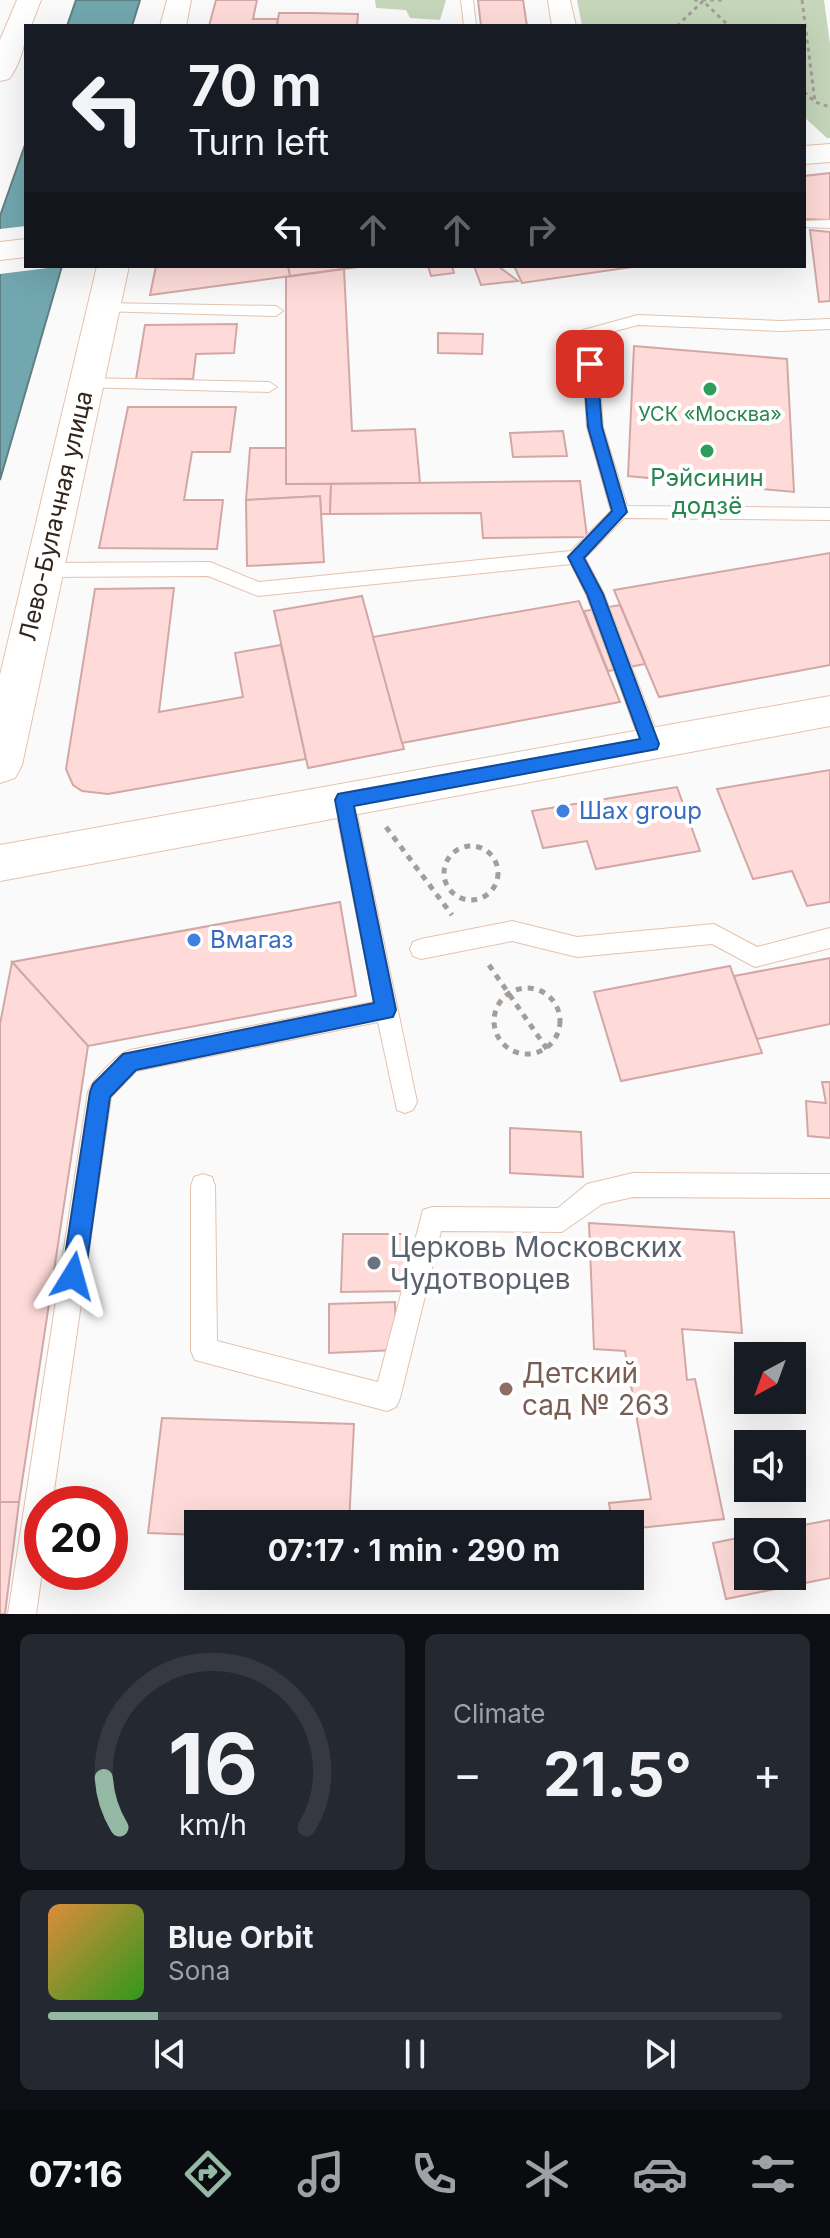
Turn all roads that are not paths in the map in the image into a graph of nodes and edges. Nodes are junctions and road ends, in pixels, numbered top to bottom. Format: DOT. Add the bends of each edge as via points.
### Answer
graph roads {
  1 [pos="29,0"];
  2 [pos="179,0"];
  3 [pos="467,0"];
  4 [pos="559,0"];
  5 [pos="173,24"];
  6 [pos="470,24"];
  7 [pos="564,24"];
  8 [pos="0,73"];
  9 [pos="830,153"];
  10 [pos="806,155"];
  11 [pos="809,224"];
  12 [pos="830,224"];
  13 [pos="24,248"];
  14 [pos="0,251"];
  15 [pos="113,268"];
  16 [pos="103,308"];
  17 [pos="276,311"];
  18 [pos="830,324"];
  19 [pos="86,383"];
  20 [pos="269,387"];
  21 [pos="620,512"];
  22 [pos="830,514"];
  23 [pos="576,557"];
  24 [pos="43,570"];
  25 [pos="830,711"];
  26 [pos="651,744"];
  27 [pos="0,765"];
  28 [pos="344,800"];
  29 [pos="0,863"];
  30 [pos="830,938"];
  31 [pos="421,949"];
  32 [pos="386,1010"];
  33 [pos="405,1102"];
  34 [pos="203,1186"];
  35 [pos="830,1186"];
  36 [pos="22,1614"];
  1 -- 8 [label="main road"];
  2 -- 5 [label="main road"];
  3 -- 6 [label="lane"];
  4 -- 7 [label="street"];
  9 -- 10 [label="main road"];
  11 -- 12 [label="lane"];
  13 -- 14 [label="main road"];
  15 -- 16 [label="main road, Лево-Булачная улица"];
  16 -- 17 [label="lane"];
  16 -- 19 [label="main road, Лево-Булачная улица"];
  18 -- 21 [label="lane" via="638,320 588,333 595,427"];
  19 -- 20 [label="lane"];
  19 -- 24 [label="main road, Лево-Булачная улица"];
  21 -- 22 [label="lane"];
  21 -- 23 [label="lane"];
  23 -- 24 [label="lane" via="258,589 210,569"];
  23 -- 26 [label="lane"];
  24 -- 27 [label="main road, Лево-Булачная улица"];
  25 -- 26 [label="street"];
  26 -- 28 [label="street"];
  28 -- 29 [label="street"];
  28 -- 32 [label="lane"];
  30 -- 31 [label="lane" via="755,957 714,934 577,947 512,931"];
  32 -- 33 [label="lane"];
  32 -- 36 [label="lane" via="130,1061 100,1092 54,1338"];
  34 -- 35 [label="lane" via="204,1351 387,1398 432,1219 562,1220 596,1193 633,1185"];
}
